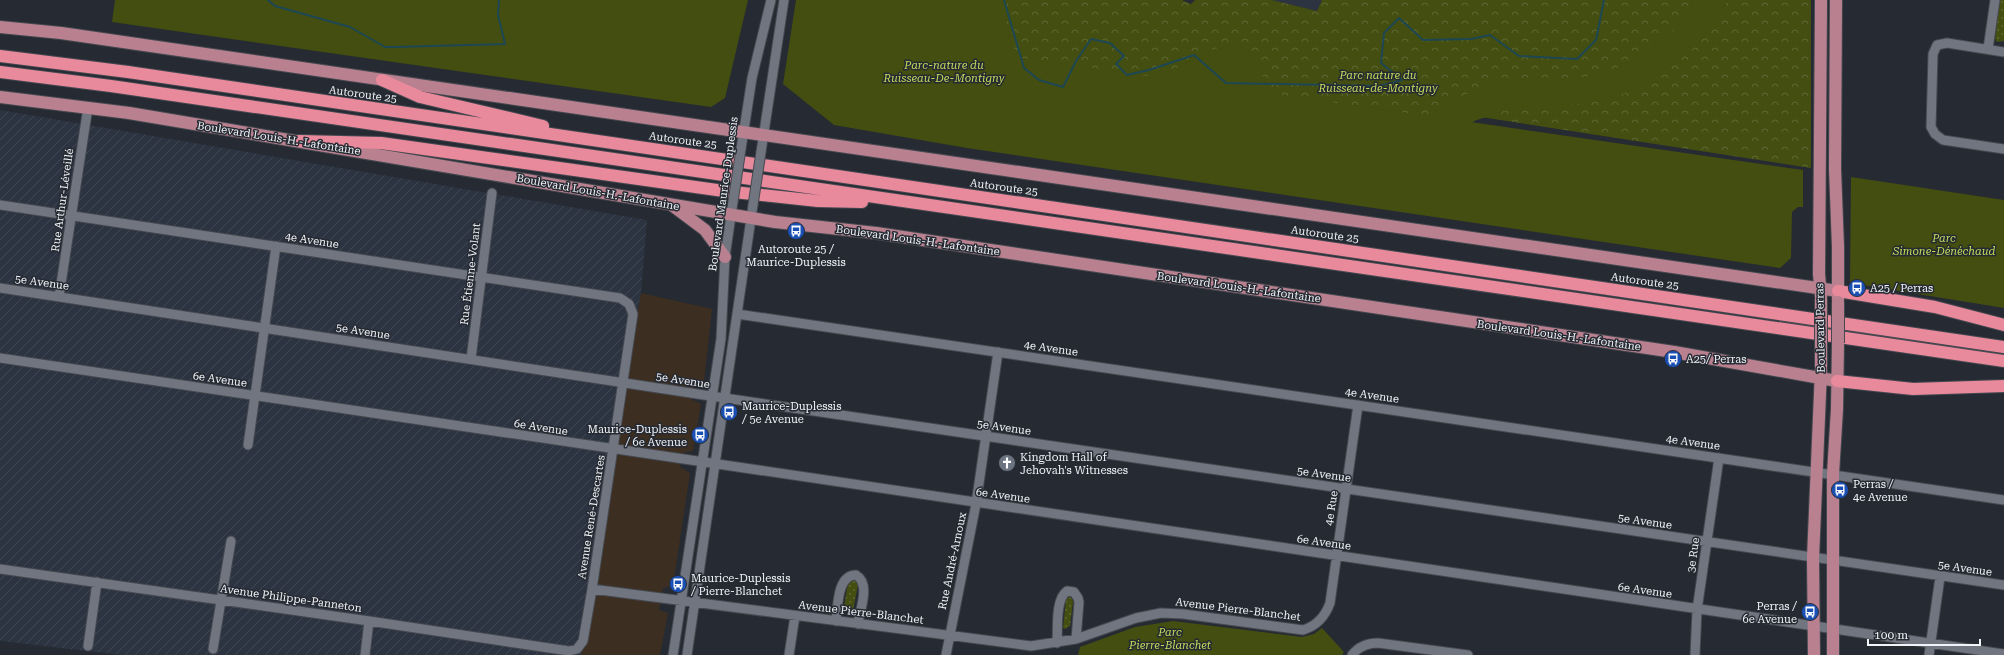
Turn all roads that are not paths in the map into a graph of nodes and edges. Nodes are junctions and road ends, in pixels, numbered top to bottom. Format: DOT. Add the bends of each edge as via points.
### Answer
graph roads {
  1 [pos="771,0"];
  2 [pos="784,0"];
  3 [pos="1821,0"];
  4 [pos="1836,0"];
  5 [pos="1995,0"];
  6 [pos="0,27"];
  7 [pos="1988,49"];
  8 [pos="2004,52"];
  9 [pos="0,56"];
  10 [pos="0,72"];
  11 [pos="382,80"];
  12 [pos="0,97"];
  13 [pos="88,106"];
  14 [pos="743,133"];
  15 [pos="763,135"];
  16 [pos="299,141"];
  17 [pos="600,141"];
  18 [pos="2004,149"];
  19 [pos="492,193"];
  20 [pos="913,203"];
  21 [pos="0,205"];
  22 [pos="670,205"];
  23 [pos="72,215"];
  24 [pos="731,215"];
  25 [pos="751,218"];
  26 [pos="276,246"];
  27 [pos="725,257"];
  28 [pos="481,278"];
  29 [pos="0,288"];
  30 [pos="1821,294"];
  31 [pos="59,297"];
  32 [pos="1838,297"];
  33 [pos="620,298"];
  34 [pos="737,314"];
  35 [pos="2004,325"];
  36 [pos="265,328"];
  37 [pos="2004,347"];
  38 [pos="998,352"];
  39 [pos="0,358"];
  40 [pos="471,359"];
  41 [pos="2004,361"];
  42 [pos="1821,372"];
  43 [pos="1837,376"];
  44 [pos="624,383"];
  45 [pos="2004,386"];
  46 [pos="255,396"];
  47 [pos="712,396"];
  48 [pos="725,398"];
  49 [pos="1358,405"];
  50 [pos="986,436"];
  51 [pos="248,445"];
  52 [pos="613,450"];
  53 [pos="1719,458"];
  54 [pos="702,462"];
  55 [pos="715,465"];
  56 [pos="1818,473"];
  57 [pos="1832,474"];
  58 [pos="1346,489"];
  59 [pos="2004,500"];
  60 [pos="976,504"];
  61 [pos="231,542"];
  62 [pos="1706,542"];
  63 [pos="1336,556"];
  64 [pos="1813,558"];
  65 [pos="1833,560"];
  66 [pos="0,568"];
  67 [pos="1940,577"];
  68 [pos="97,582"];
  69 [pos="2004,586"];
  70 [pos="592,589"];
  71 [pos="222,600"];
  72 [pos="682,601"];
  73 [pos="694,603"];
  74 [pos="1697,610"];
  75 [pos="1325,614"];
  76 [pos="795,616"];
  77 [pos="836,620"];
  78 [pos="369,621"];
  79 [pos="858,624"];
  80 [pos="1814,627"];
  81 [pos="1834,630"];
  82 [pos="949,636"];
  83 [pos="1076,639"];
  84 [pos="1057,643"];
  85 [pos="1930,644"];
  86 [pos="88,646"];
  87 [pos="214,649"];
  88 [pos="578,649"];
  89 [pos="1353,653"];
  90 [pos="2004,654"];
  91 [pos="365,655"];
  92 [pos="674,655"];
  93 [pos="687,655"];
  94 [pos="789,655"];
  95 [pos="946,655"];
  96 [pos="1468,655"];
  97 [pos="1695,655"];
  98 [pos="1814,655"];
  99 [pos="1833,655"];
  100 [pos="1929,655"];
  1 -- 14 [label="street, Boulevard Maurice-Duplessis" via="752,78"];
  2 -- 15 [label="street"];
  3 -- 30 [label="main road, Boulevard Perras"];
  4 -- 32 [label="main road, Boulevard Perras" via="1835,175"];
  5 -- 7 [label="street"];
  6 -- 11 [label="main road"];
  7 -- 8 [label="street"];
  7 -- 18 [label="street" via="1946,43 1941,43 1934,49 1931,127 1943,140"];
  9 -- 17 [label="highway, Autoroute 25"];
  10 -- 20 [label="highway" via="119,87"];
  11 -- 14 [label="main road"];
  11 -- 17 [label="highway" via="420,97 486,111"];
  12 -- 13 [label="main road, Boulevard Louis-H.-Lafontaine"];
  13 -- 16 [label="main road, Boulevard Louis-H.-Lafontaine"];
  13 -- 23 [label="street, Rue Arthur-Léveillé"];
  14 -- 15 [label="main road"];
  14 -- 24 [label="street, Boulevard Maurice-Duplessis, bridge"];
  15 -- 25 [label="street, bridge"];
  15 -- 30 [label="main road"];
  16 -- 20 [label="highway" via="380,143 780,198"];
  16 -- 22 [label="main road, Boulevard Louis-H.-Lafontaine"];
  17 -- 37 [label="highway, Autoroute 25"];
  19 -- 28 [label="street, Rue Étienne-Volant"];
  20 -- 41 [label="highway"];
  21 -- 23 [label="street, 4e Avenue"];
  22 -- 24 [label="main road, Boulevard Louis-H.-Lafontaine"];
  22 -- 27 [label="main road" via="706,230"];
  23 -- 26 [label="street, 4e Avenue"];
  23 -- 31 [label="street, Rue Arthur-Léveillé"];
  24 -- 25 [label="main road, Boulevard Louis-H.-Lafontaine"];
  24 -- 27 [label="street, Boulevard Maurice-Duplessis"];
  25 -- 34 [label="street"];
  25 -- 42 [label="main road, Boulevard Louis-H.-Lafontaine" via="884,234"];
  26 -- 28 [label="street, 4e Avenue"];
  26 -- 36 [label="street"];
  27 -- 47 [label="street, Boulevard Maurice-Duplessis" via="721,339"];
  28 -- 33 [label="street, 4e Avenue"];
  28 -- 40 [label="street, Rue Étienne-Volant"];
  29 -- 31 [label="street, 5e Avenue"];
  30 -- 32 [label="main road"];
  30 -- 42 [label="main road, Boulevard Perras, bridge"];
  31 -- 36 [label="street, 5e Avenue"];
  32 -- 35 [label="highway" via="1935,307"];
  32 -- 43 [label="main road, Boulevard Perras, bridge"];
  33 -- 44 [label="street, Avenue René-Descartes" via="630,304 633,314"];
  34 -- 38 [label="street, 4e Avenue"];
  34 -- 48 [label="street"];
  36 -- 40 [label="street, 5e Avenue"];
  36 -- 46 [label="street"];
  38 -- 49 [label="street, 4e Avenue"];
  38 -- 50 [label="street, Rue André-Arnoux"];
  39 -- 46 [label="street, 6e Avenue"];
  40 -- 44 [label="street, 5e Avenue"];
  42 -- 43 [label="main road, Boulevard Louis-H.-Lafontaine"];
  42 -- 56 [label="main road, Boulevard Perras"];
  43 -- 45 [label="highway" via="1913,389"];
  43 -- 57 [label="main road, Boulevard Perras"];
  44 -- 47 [label="street, 5e Avenue"];
  44 -- 52 [label="street, Avenue René-Descartes"];
  46 -- 51 [label="street"];
  46 -- 52 [label="street, 6e Avenue"];
  47 -- 48 [label="street, 5e Avenue"];
  47 -- 54 [label="street, Boulevard Maurice-Duplessis"];
  48 -- 50 [label="street, 5e Avenue"];
  48 -- 55 [label="street"];
  49 -- 53 [label="street, 4e Avenue"];
  49 -- 58 [label="street, 4e Rue"];
  50 -- 58 [label="street, 5e Avenue"];
  50 -- 60 [label="street, Rue André-Arnoux"];
  52 -- 54 [label="street, 6e Avenue"];
  52 -- 70 [label="street, Avenue René-Descartes"];
  53 -- 56 [label="street, 4e Avenue"];
  53 -- 62 [label="street, 3e Rue"];
  54 -- 55 [label="street, 6e Avenue"];
  54 -- 72 [label="street, Boulevard Maurice-Duplessis"];
  55 -- 60 [label="street, 6e Avenue"];
  55 -- 73 [label="street"];
  56 -- 57 [label="street, 4e Avenue"];
  56 -- 64 [label="main road, Boulevard Perras"];
  57 -- 59 [label="street, 4e Avenue"];
  57 -- 65 [label="main road, Boulevard Perras"];
  58 -- 62 [label="street, 5e Avenue"];
  58 -- 63 [label="street, 4e Rue"];
  60 -- 63 [label="street, 6e Avenue"];
  60 -- 82 [label="street, Rue André-Arnoux"];
  61 -- 71 [label="street"];
  62 -- 64 [label="street, 5e Avenue"];
  62 -- 74 [label="street, 3e Rue"];
  63 -- 74 [label="street, 6e Avenue"];
  63 -- 75 [label="street, 4e Rue" via="1330,603"];
  64 -- 65 [label="street, 5e Avenue"];
  64 -- 80 [label="main road, Boulevard Perras"];
  65 -- 67 [label="street, 5e Avenue"];
  65 -- 81 [label="main road, Boulevard Perras"];
  66 -- 68 [label="street, Avenue Philippe-Panneton"];
  67 -- 69 [label="street, 5e Avenue"];
  67 -- 85 [label="street"];
  68 -- 71 [label="street, Avenue Philippe-Panneton"];
  68 -- 86 [label="street"];
  70 -- 72 [label="street, Avenue Pierre-Blanchet"];
  70 -- 88 [label="street, Avenue René-Descartes" via="583,641"];
  71 -- 78 [label="street, Avenue Philippe-Panneton"];
  71 -- 87 [label="street"];
  72 -- 73 [label="street, Avenue Pierre-Blanchet"];
  72 -- 92 [label="street, Boulevard Maurice-Duplessis"];
  73 -- 76 [label="street, Avenue Pierre-Blanchet"];
  73 -- 93 [label="street"];
  74 -- 80 [label="street, 6e Avenue"];
  74 -- 97 [label="street, 3e Rue"];
  75 -- 83 [label="street, Avenue Pierre-Blanchet" via="1309,628 1296,630 1161,613 1136,618"];
  76 -- 77 [label="street, Avenue Pierre-Blanchet"];
  76 -- 94 [label="street"];
  77 -- 79 [label="street, Avenue Pierre-Blanchet"];
  77 -- 79 [label="street" via="842,582 856,575 862,580 864,587"];
  78 -- 88 [label="street, Avenue Philippe-Panneton" via="568,651"];
  78 -- 91 [label="street"];
  79 -- 82 [label="street, Avenue Pierre-Blanchet"];
  80 -- 81 [label="street, 6e Avenue"];
  80 -- 98 [label="main road, Boulevard Perras"];
  81 -- 85 [label="street, 6e Avenue"];
  81 -- 99 [label="main road, Boulevard Perras"];
  82 -- 84 [label="street, Avenue Pierre-Blanchet" via="1022,645"];
  82 -- 95 [label="street, Rue André-Arnoux"];
  83 -- 84 [label="street, Avenue Pierre-Blanchet"];
  83 -- 84 [label="street" via="1078,598 1074,592 1067,591 1059,601"];
  85 -- 90 [label="street, 6e Avenue"];
  85 -- 100 [label="street"];
  89 -- 96 [label="street" via="1368,643 1378,642"];
}
